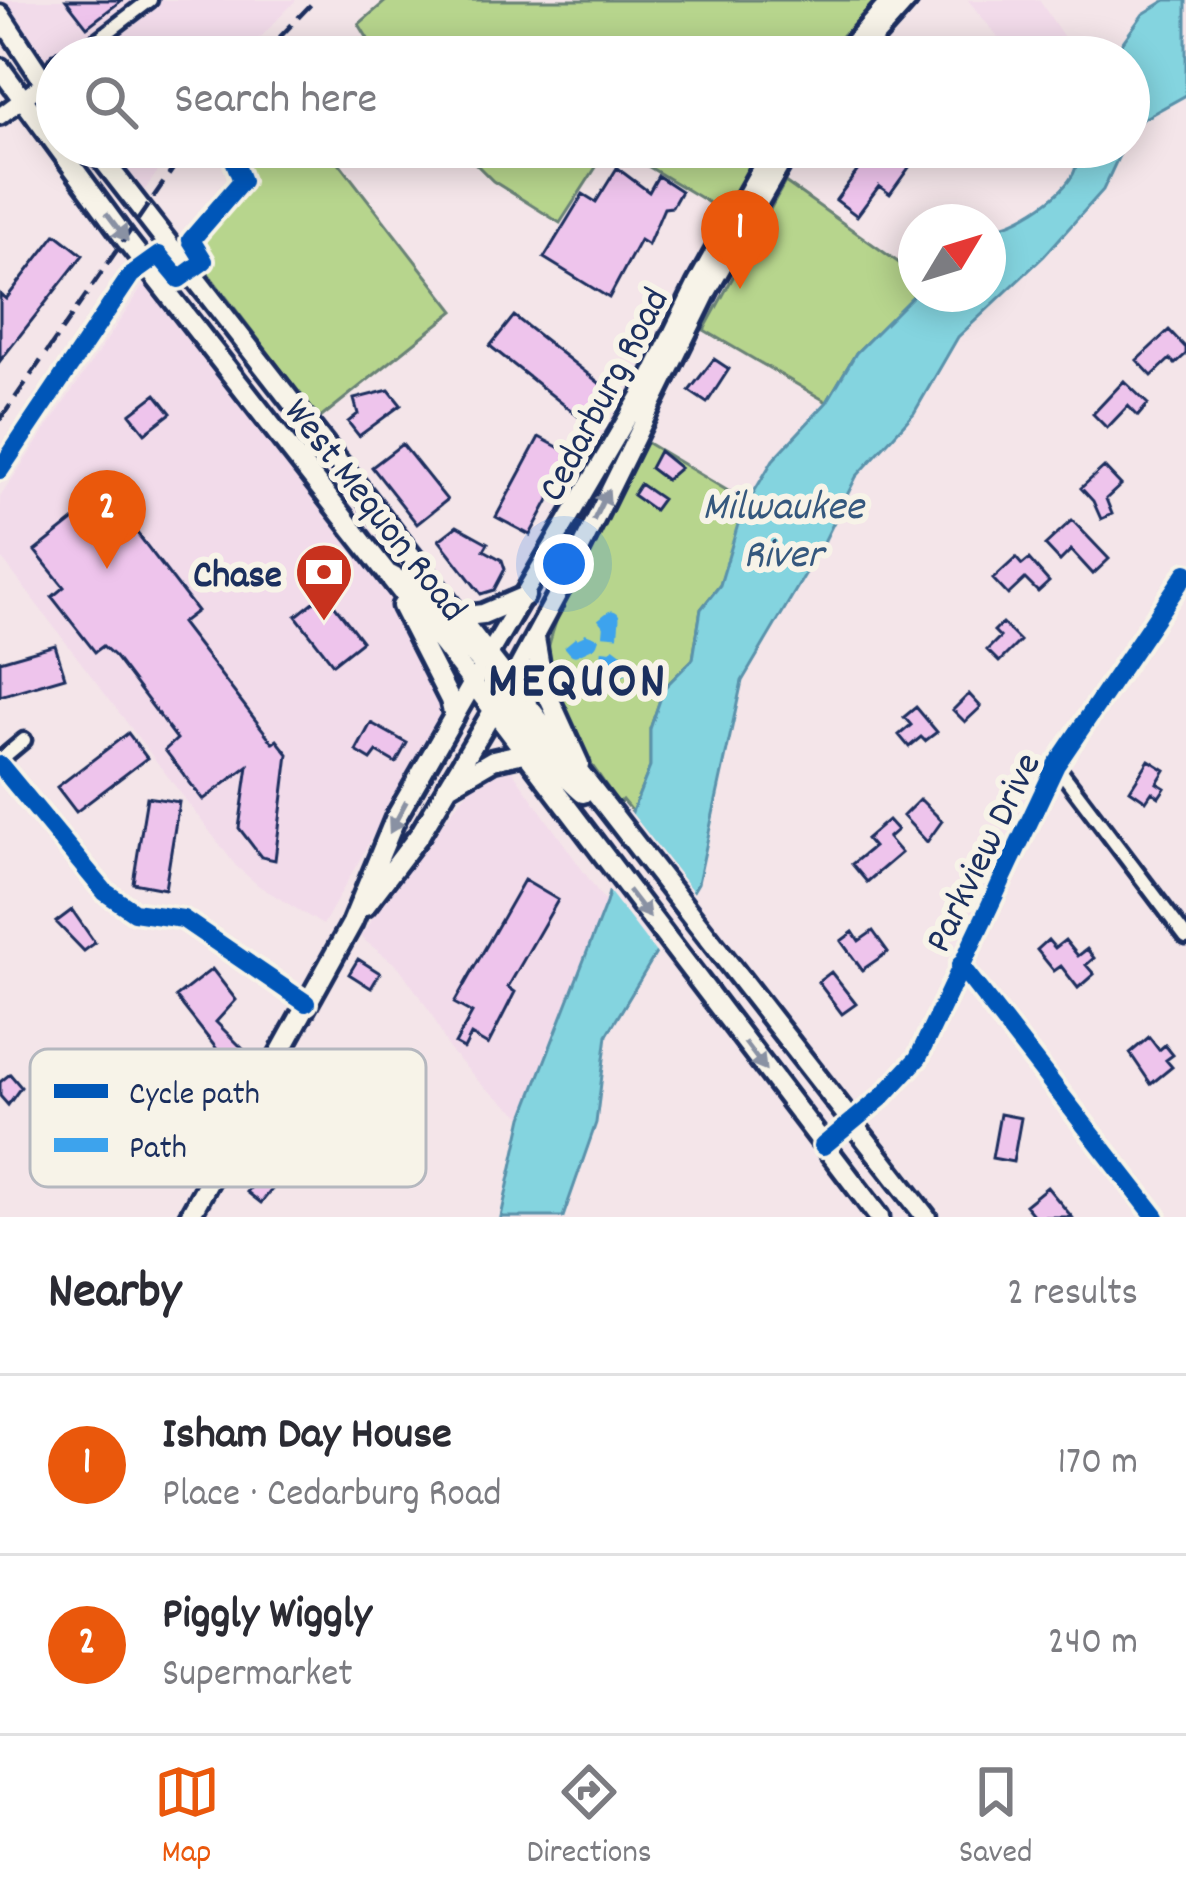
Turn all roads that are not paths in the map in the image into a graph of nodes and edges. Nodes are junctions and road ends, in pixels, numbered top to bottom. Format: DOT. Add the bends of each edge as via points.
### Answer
graph roads {
  1 [pos="150,0"];
  2 [pos="891,0"];
  3 [pos="908,0"];
  4 [pos="0,15"];
  5 [pos="107,36"];
  6 [pos="859,36"];
  7 [pos="876,36"];
  8 [pos="36,63"];
  9 [pos="0,68"];
  10 [pos="36,90"];
  11 [pos="21,100"];
  12 [pos="0,116"];
  13 [pos="36,120"];
  14 [pos="73,168"];
  15 [pos="109,168"];
  16 [pos="761,168"];
  17 [pos="779,168"];
  18 [pos="267,369"];
  19 [pos="242,388"];
  20 [pos="1186,573"];
  21 [pos="390,579"];
  22 [pos="525,596"];
  23 [pos="457,616"];
  24 [pos="536,638"];
  25 [pos="485,661"];
  26 [pos="472,684"];
  27 [pos="500,698"];
  28 [pos="454,717"];
  29 [pos="24,740"];
  30 [pos="524,754"];
  31 [pos="0,762"];
  32 [pos="1056,765"];
  33 [pos="588,785"];
  34 [pos="446,788"];
  35 [pos="609,813"];
  36 [pos="352,923"];
  37 [pos="1186,938"];
  38 [pos="960,965"];
  39 [pos="306,1003"];
  40 [pos="281,1049"];
  41 [pos="853,1122"];
  42 [pos="823,1146"];
  43 [pos="205,1187"];
  44 [pos="189,1217"];
  45 [pos="879,1217"];
  46 [pos="926,1217"];
  47 [pos="1156,1217"];
  1 -- 5 [label="street"];
  2 -- 6 [label="main road"];
  3 -- 7 [label="main road"];
  4 -- 8 [label="main road"];
  9 -- 11 [label="main road, West Mequon Road"];
  10 -- 11 [label="street"];
  11 -- 12 [label="street"];
  11 -- 13 [label="main road, West Mequon Road, one-way"];
  14 -- 19 [label="main road, West Mequon Road, one-way"];
  15 -- 18 [label="main road, West Mequon Road"];
  16 -- 22 [label="main road, Cedarburg Road"];
  24 -- 17 [label="main road, Cedarburg Road, one-way" via="709,289"];
  18 -- 19 [label="main road"];
  18 -- 23 [label="main road, West Mequon Road"];
  19 -- 21 [label="main road, West Mequon Road"];
  20 -- 32 [label="street, Parkview Drive"];
  21 -- 25 [label="main road" via="416,589"];
  21 -- 26 [label="main road, West Mequon Road"];
  21 -- 28 [label="main road"];
  22 -- 23 [label="main road"];
  22 -- 25 [label="main road, Cedarburg Road"];
  23 -- 25 [label="main road, West Mequon Road"];
  24 -- 27 [label="main road, Cedarburg Road"];
  24 -- 33 [label="main road" via="543,685"];
  25 -- 26 [label="main road, Cedarburg Road"];
  25 -- 27 [label="main road, West Mequon Road"];
  26 -- 27 [label="main road, West Mequon Road"];
  26 -- 28 [label="main road, Cedarburg Road"];
  27 -- 30 [label="main road, West Mequon Road"];
  27 -- 33 [label="main road, West Mequon Road"];
  27 -- 34 [label="main road, Cedarburg Road"];
  27 -- 35 [label="main road" via="562,775"];
  28 -- 36 [label="main road, Cedarburg Road, one-way" via="395,819"];
  29 -- 31 [label="street"];
  30 -- 34 [label="main road" via="493,760"];
  30 -- 42 [label="main road, West Mequon Road, one-way"];
  31 -- 39 [label="street" via="124,907 182,919"];
  32 -- 37 [label="street"];
  32 -- 38 [label="street, Parkview Drive"];
  33 -- 35 [label="main road, West Mequon Road"];
  34 -- 36 [label="main road, Cedarburg Road"];
  35 -- 41 [label="main road, West Mequon Road"];
  36 -- 39 [label="main road, Cedarburg Road"];
  38 -- 41 [label="street, Parkview Drive" via="918,1058"];
  38 -- 47 [label="street"];
  39 -- 40 [label="main road, Cedarburg Road"];
  41 -- 42 [label="street, Parkview Drive"];
  41 -- 46 [label="main road, West Mequon Road"];
  42 -- 45 [label="main road, West Mequon Road"];
  43 -- 44 [label="main road, Cedarburg Road"];
}
